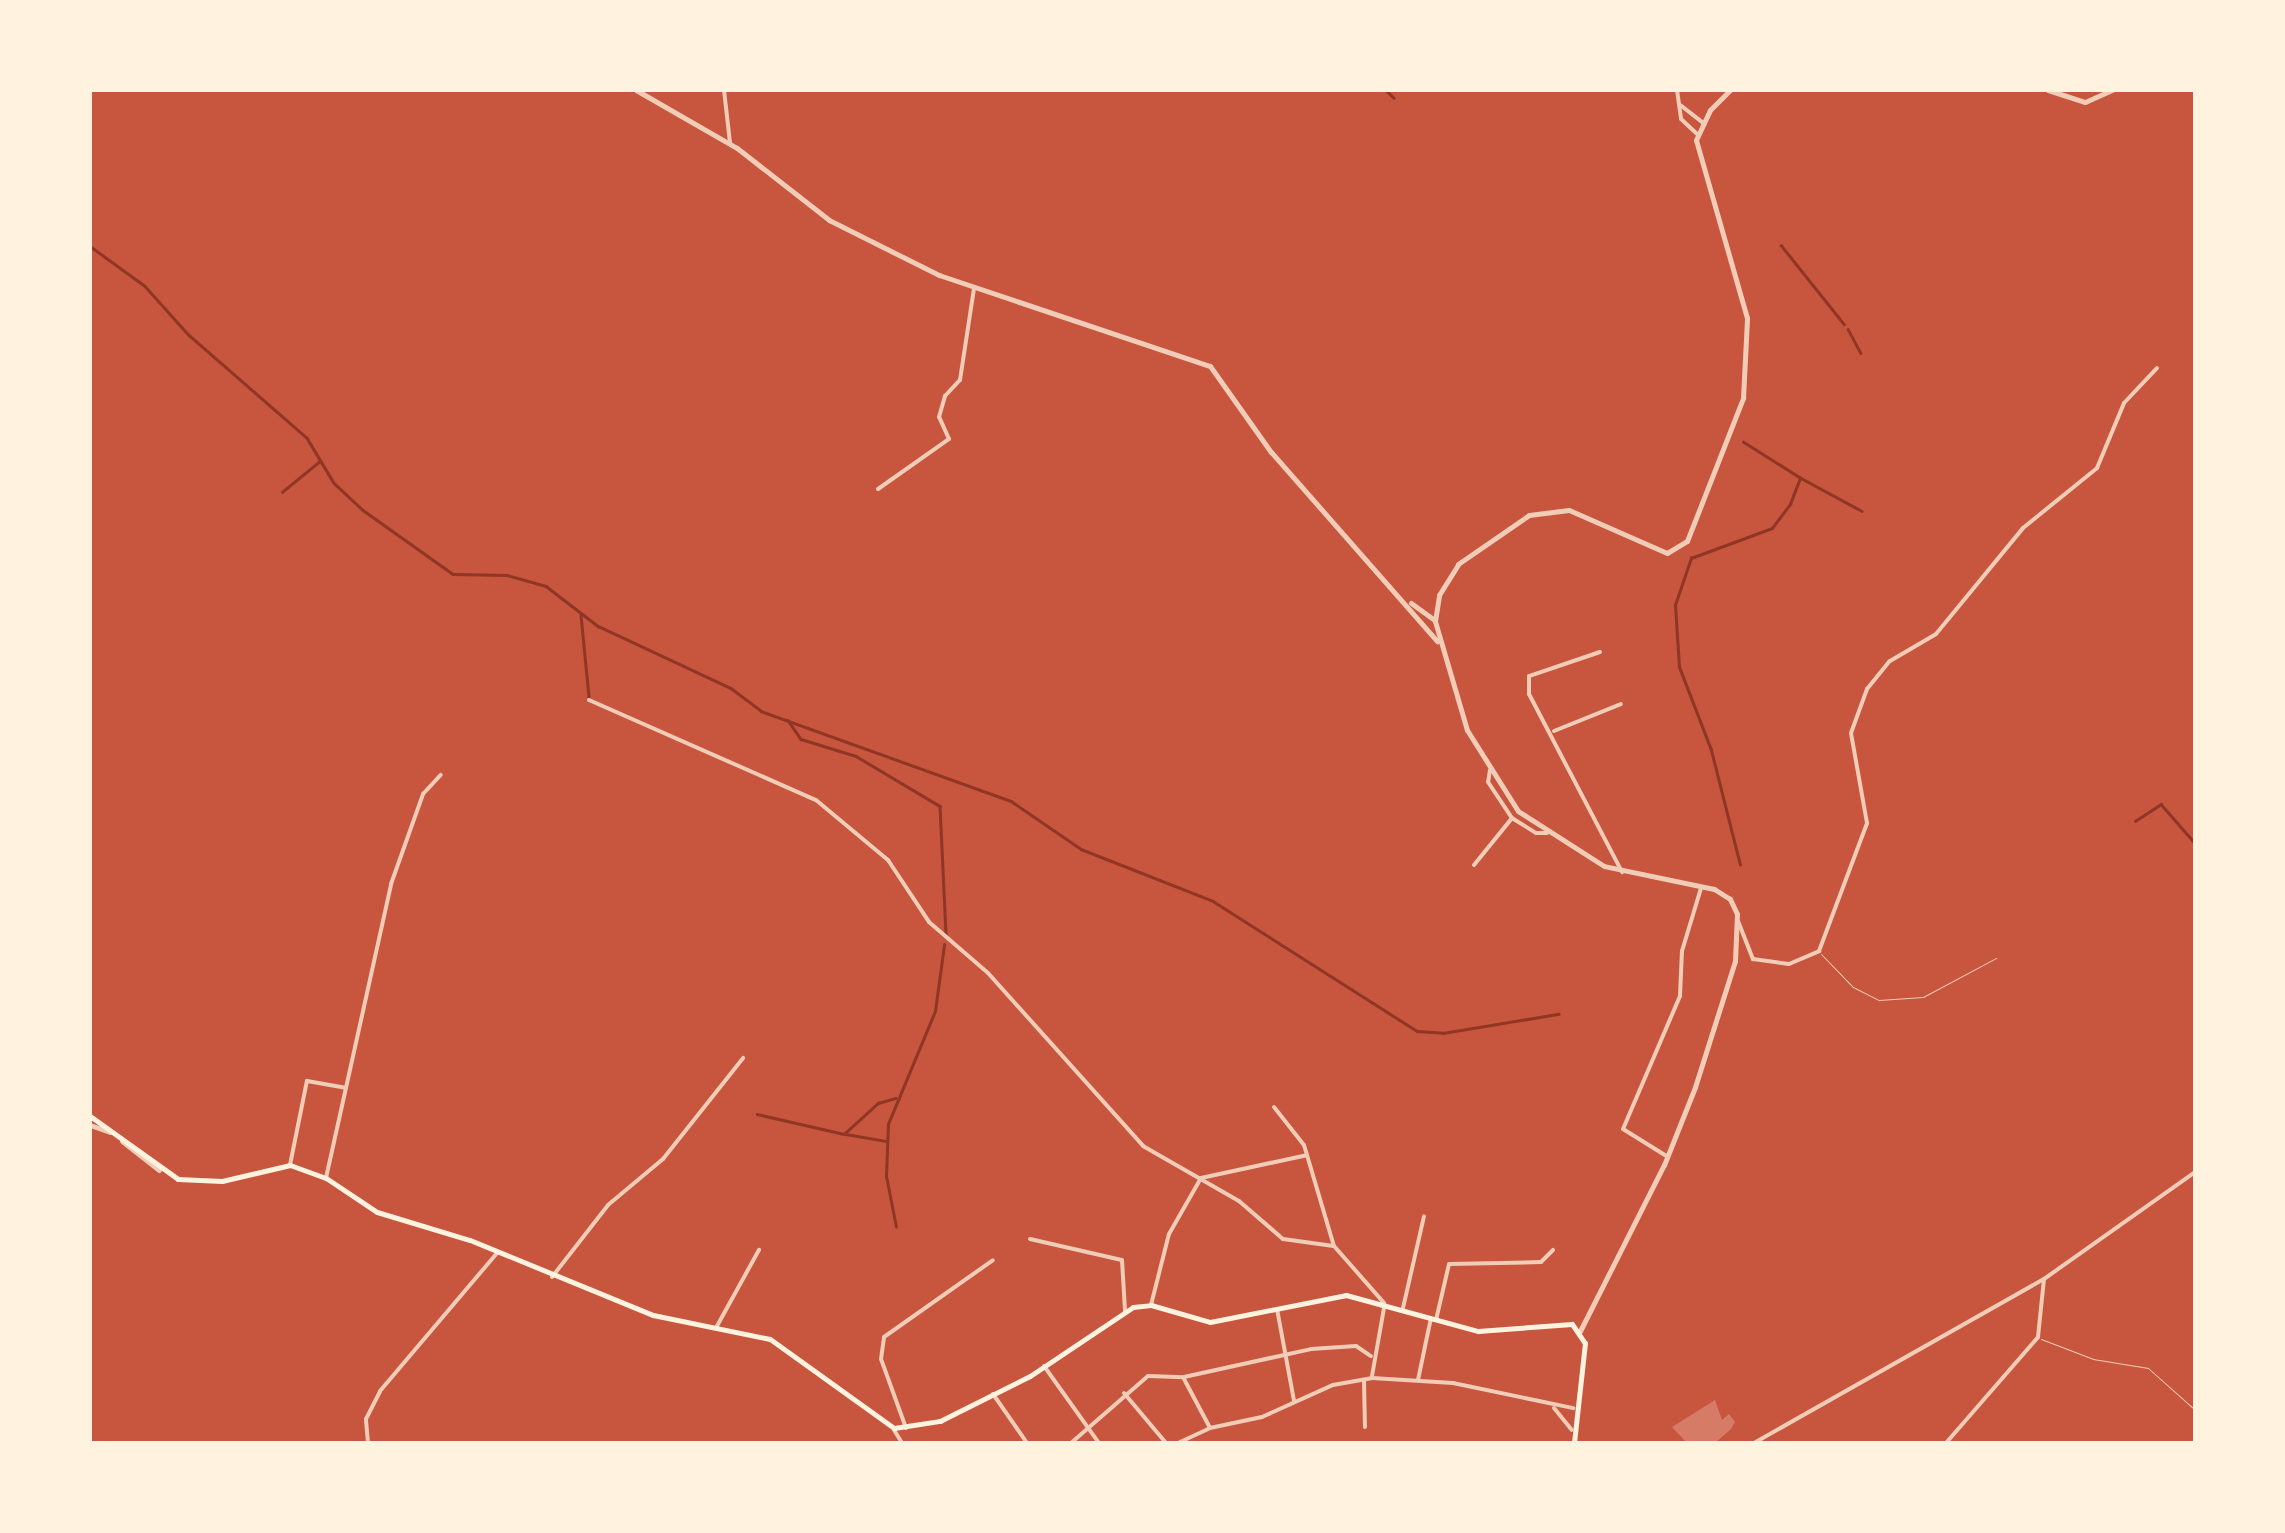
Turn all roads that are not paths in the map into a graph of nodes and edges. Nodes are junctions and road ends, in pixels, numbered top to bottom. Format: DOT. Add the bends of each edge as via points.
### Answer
graph roads {
  1 [pos="636,90"];
  2 [pos="724,90"];
  3 [pos="1677,90"];
  4 [pos="1730,90"];
  5 [pos="2048,90"];
  6 [pos="2112,90"];
  7 [pos="1676,100"];
  8 [pos="1703,122"];
  9 [pos="1697,134"];
  10 [pos="730,143"];
  11 [pos="974,290"];
  12 [pos="2157,368"];
  13 [pos="878,489"];
  14 [pos="1438,600"];
  15 [pos="1418,611"];
  16 [pos="1435,621"];
  17 [pos="1441,646"];
  18 [pos="1600,652"];
  19 [pos="589,700"];
  20 [pos="1621,704"];
  21 [pos="1554,731"];
  22 [pos="1490,770"];
  23 [pos="442,776"];
  24 [pos="1512,818"];
  25 [pos="1547,833"];
  26 [pos="1474,865"];
  27 [pos="1622,872"];
  28 [pos="1702,887"];
  29 [pos="1738,922"];
  30 [pos="1818,950"];
  31 [pos="1996,958"];
  32 [pos="743,1058"];
  33 [pos="345,1088"];
  34 [pos="1274,1107"];
  35 [pos="90,1116"];
  36 [pos="90,1125"];
  37 [pos="1307,1155"];
  38 [pos="1668,1157"];
  39 [pos="290,1165"];
  40 [pos="159,1170"];
  41 [pos="2195,1172"];
  42 [pos="326,1178"];
  43 [pos="1200,1178"];
  44 [pos="1424,1216"];
  45 [pos="1030,1240"];
  46 [pos="1334,1246"];
  47 [pos="759,1250"];
  48 [pos="1553,1250"];
  49 [pos="496,1253"];
  50 [pos="993,1260"];
  51 [pos="552,1277"];
  52 [pos="2044,1279"];
  53 [pos="1385,1303"];
  54 [pos="1151,1304"];
  55 [pos="1403,1308"];
  56 [pos="1277,1310"];
  57 [pos="1125,1311"];
  58 [pos="1433,1319"];
  59 [pos="717,1326"];
  60 [pos="1580,1331"];
  61 [pos="2038,1337"];
  62 [pos="1286,1356"];
  63 [pos="1371,1356"];
  64 [pos="1044,1366"];
  65 [pos="1184,1377"];
  66 [pos="1372,1378"];
  67 [pos="1364,1379"];
  68 [pos="1418,1380"];
  69 [pos="1124,1393"];
  70 [pos="993,1394"];
  71 [pos="1294,1401"];
  72 [pos="1554,1408"];
  73 [pos="1573,1408"];
  74 [pos="2195,1410"];
  75 [pos="1365,1426"];
  76 [pos="894,1428"];
  77 [pos="906,1428"];
  78 [pos="1210,1428"];
  79 [pos="1088,1429"];
  80 [pos="1572,1430"];
  81 [pos="1023,1442"];
  82 [pos="368,1443"];
  83 [pos="902,1443"];
  84 [pos="1071,1443"];
  85 [pos="1099,1443"];
  86 [pos="1166,1443"];
  87 [pos="1178,1443"];
  88 [pos="1574,1443"];
  89 [pos="1754,1443"];
  90 [pos="1946,1443"];
  1 -- 10 [label="street"];
  2 -- 10 [label="street"];
  3 -- 7 [label="street"];
  4 -- 8 [label="street"];
  5 -- 6 [label="street" via="2086,102"];
  7 -- 8 [label="street"];
  7 -- 9 [label="street" via="1681,119"];
  8 -- 9 [label="street"];
  9 -- 14 [label="street" via="1700,166 1741,287 1746,340 1743,398 1687,540 1666,553 1569,510 1529,515 1466,556"];
  10 -- 11 [label="street" via="828,220"];
  11 -- 13 [label="street" via="960,380 945,396 939,417 949,439"];
  11 -- 15 [label="street" via="1210,366 1270,452"];
  12 -- 30 [label="street" via="2124,403 2098,468 2023,528 1936,634 1890,661 1867,689 1851,733 1867,823"];
  14 -- 15 [label="street"];
  14 -- 16 [label="street"];
  15 -- 16 [label="street"];
  15 -- 17 [label="street"];
  16 -- 17 [label="street"];
  17 -- 22 [label="street" via="1468,730"];
  18 -- 21 [label="street" via="1529,676 1530,694"];
  19 -- 43 [label="street" via="789,786 870,841 946,941 988,973 1144,1146"];
  20 -- 21 [label="street"];
  21 -- 27 [label="street"];
  22 -- 24 [label="street" via="1488,782"];
  22 -- 25 [label="street" via="1518,811"];
  23 -- 33 [label="street" via="424,794 405,838"];
  24 -- 25 [label="street" via="1536,834"];
  24 -- 26 [label="street"];
  25 -- 27 [label="street"];
  27 -- 28 [label="street"];
  28 -- 29 [label="street" via="1723,893"];
  28 -- 38 [label="street" via="1682,951 1680,996 1624,1129"];
  29 -- 30 [label="street" via="1754,959 1789,964"];
  29 -- 38 [label="street" via="1719,1022"];
  30 -- 31 [label="lane" via="1853,987 1880,1000 1923,996"];
  32 -- 51 [label="street" via="663,1160 608,1205"];
  33 -- 39 [label="street" via="307,1082"];
  33 -- 42 [label="street"];
  34 -- 37 [label="street"];
  35 -- 40 [label="main road" via="125,1136"];
  36 -- 40 [label="street" via="108,1130"];
  37 -- 43 [label="street"];
  37 -- 46 [label="street"];
  38 -- 60 [label="street"];
  39 -- 40 [label="main road" via="207,1182"];
  39 -- 42 [label="main road"];
  41 -- 52 [label="street"];
  42 -- 49 [label="main road" via="377,1212"];
  43 -- 46 [label="street" via="1283,1239"];
  43 -- 54 [label="street" via="1169,1234"];
  44 -- 55 [label="street"];
  45 -- 57 [label="street" via="1122,1260"];
  46 -- 53 [label="street"];
  47 -- 59 [label="street"];
  48 -- 58 [label="street" via="1541,1262 1449,1264"];
  49 -- 51 [label="main road"];
  49 -- 82 [label="street" via="380,1391 366,1420"];
  50 -- 77 [label="street" via="884,1337 881,1359"];
  51 -- 59 [label="main road" via="653,1315"];
  52 -- 61 [label="street"];
  52 -- 89 [label="street"];
  53 -- 55 [label="main road"];
  53 -- 56 [label="main road" via="1337,1295"];
  53 -- 63 [label="street"];
  54 -- 56 [label="main road" via="1210,1322"];
  54 -- 57 [label="main road"];
  55 -- 58 [label="main road"];
  56 -- 62 [label="street"];
  57 -- 64 [label="main road"];
  58 -- 60 [label="main road" via="1478,1331 1558,1322"];
  58 -- 68 [label="street"];
  59 -- 76 [label="main road" via="756,1334 800,1356"];
  60 -- 73 [label="main road" via="1585,1350"];
  61 -- 74 [label="lane" via="2093,1359 2148,1368"];
  61 -- 90 [label="street"];
  62 -- 63 [label="street" via="1353,1346"];
  62 -- 65 [label="street"];
  62 -- 71 [label="street"];
  63 -- 66 [label="street"];
  64 -- 70 [label="main road"];
  64 -- 79 [label="street"];
  65 -- 69 [label="street" via="1148,1376"];
  65 -- 78 [label="street"];
  66 -- 67 [label="street"];
  66 -- 68 [label="street"];
  67 -- 71 [label="street"];
  67 -- 75 [label="street"];
  68 -- 72 [label="street"];
  69 -- 79 [label="street"];
  69 -- 86 [label="street"];
  70 -- 77 [label="main road" via="940,1421"];
  70 -- 81 [label="street"];
  71 -- 78 [label="street" via="1262,1417"];
  72 -- 73 [label="street"];
  72 -- 80 [label="street"];
  73 -- 80 [label="main road"];
  76 -- 77 [label="main road"];
  76 -- 83 [label="street"];
  78 -- 87 [label="street"];
  79 -- 84 [label="street"];
  79 -- 85 [label="street"];
  80 -- 88 [label="main road"];
}
